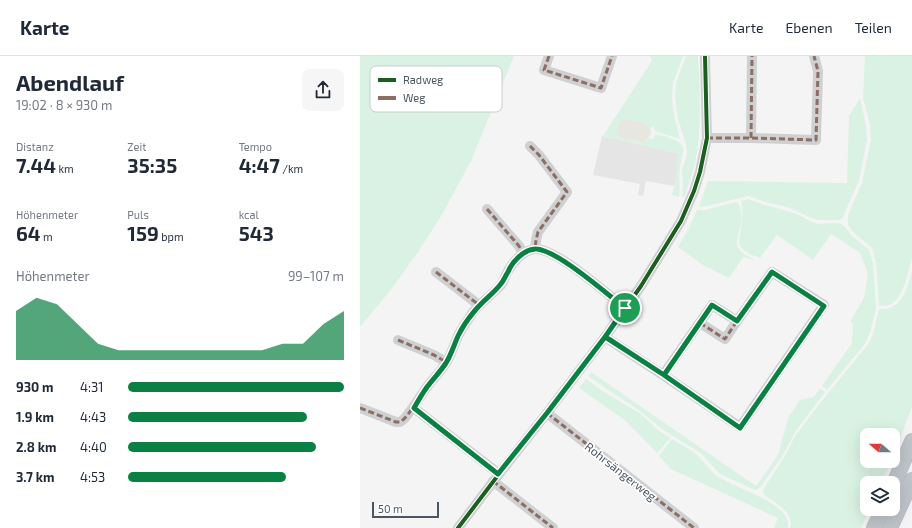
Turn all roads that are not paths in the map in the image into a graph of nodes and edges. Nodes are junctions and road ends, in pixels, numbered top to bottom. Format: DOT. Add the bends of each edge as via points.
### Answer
graph roads {
  1 [pos="549,56"];
  2 [pos="612,56"];
  3 [pos="706,56"];
  4 [pos="752,56"];
  5 [pos="814,56"];
  6 [pos="707,138"];
  7 [pos="751,138"];
  8 [pos="530,146"];
  9 [pos="487,209"];
  10 [pos="535,249"];
  11 [pos="523,254"];
  12 [pos="436,272"];
  13 [pos="479,305"];
  14 [pos="625,308"];
  15 [pos="737,321"];
  16 [pos="700,323"];
  17 [pos="605,337"];
  18 [pos="398,340"];
  19 [pos="446,362"];
  20 [pos="664,375"];
  21 [pos="360,408"];
  22 [pos="414,408"];
  23 [pos="547,413"];
  24 [pos="912,441"];
  25 [pos="897,476"];
  26 [pos="496,477"];
  27 [pos="912,480"];
  28 [pos="880,516"];
  29 [pos="458,528"];
  30 [pos="553,528"];
  31 [pos="694,528"];
  32 [pos="874,528"];
  33 [pos="890,528"];
  1 -- 2 [label="street" via="544,70 601,88"];
  3 -- 6 [label="street"];
  4 -- 7 [label="street"];
  5 -- 7 [label="street" via="818,71 816,140"];
  6 -- 7 [label="street"];
  6 -- 14 [label="street" via="700,172 686,211"];
  8 -- 10 [label="street" via="567,192 538,232"];
  9 -- 11 [label="street"];
  10 -- 11 [label="street"];
  10 -- 14 [label="street" via="557,256"];
  11 -- 13 [label="street" via="512,264 501,285"];
  12 -- 13 [label="street"];
  13 -- 19 [label="street" via="459,334"];
  14 -- 17 [label="street"];
  15 -- 16 [label="street" via="712,305"];
  15 -- 16 [label="street" via="725,339"];
  15 -- 20 [label="street" via="772,272 824,306 740,428"];
  16 -- 20 [label="street"];
  17 -- 20 [label="street"];
  17 -- 23 [label="street"];
  18 -- 19 [label="street"];
  19 -- 22 [label="street"];
  21 -- 22 [label="street" via="400,422"];
  22 -- 26 [label="street"];
  23 -- 26 [label="street"];
  23 -- 31 [label="street, Rohrsängerweg"];
  24 -- 25 [label="highway"];
  26 -- 29 [label="street"];
  26 -- 30 [label="street"];
  27 -- 33 [label="highway"];
  28 -- 32 [label="highway"];
}
